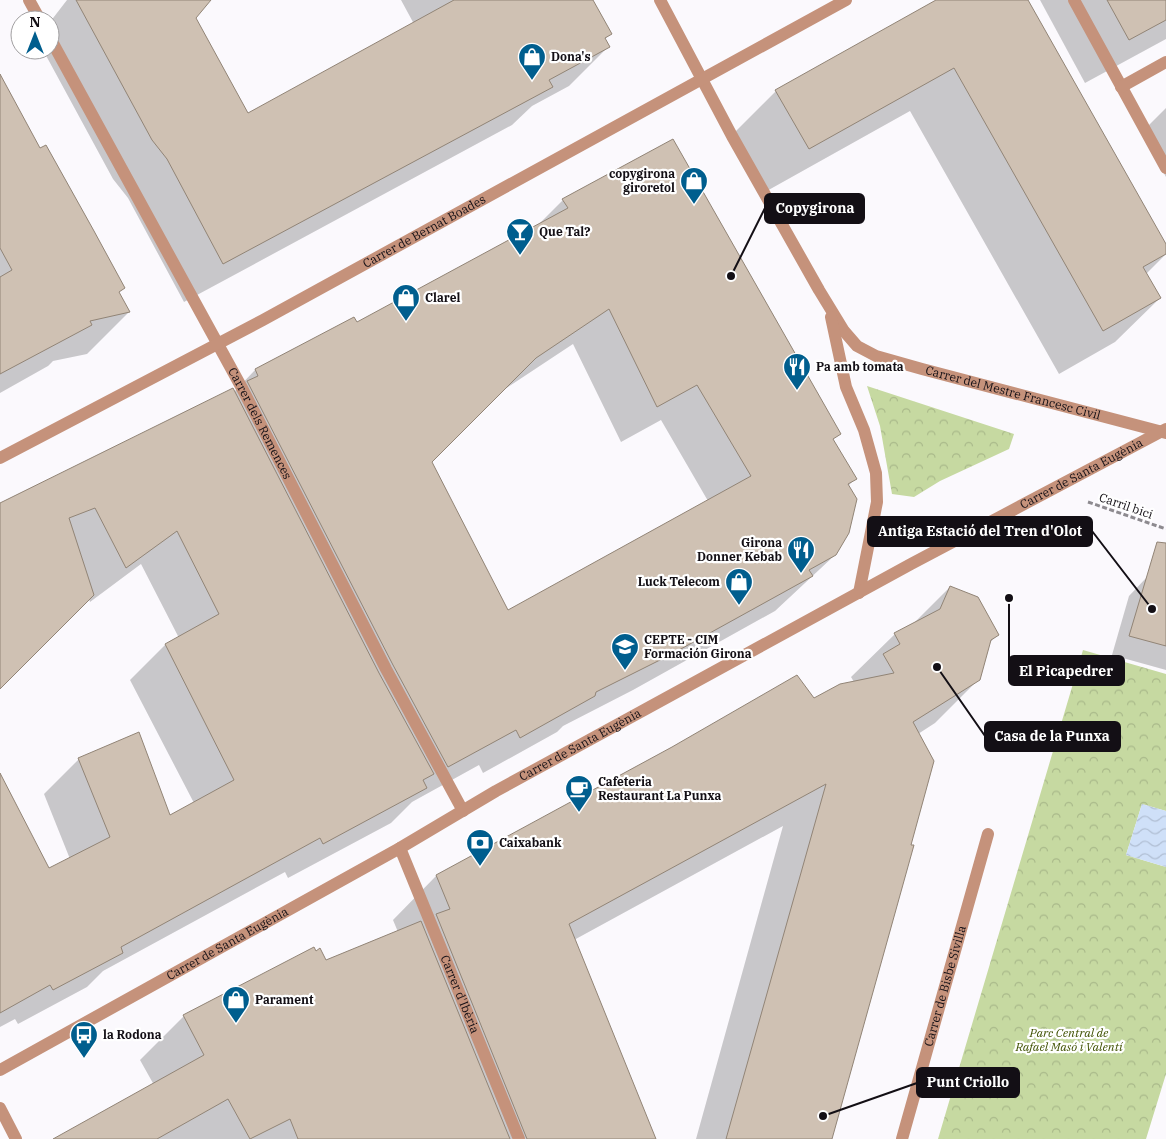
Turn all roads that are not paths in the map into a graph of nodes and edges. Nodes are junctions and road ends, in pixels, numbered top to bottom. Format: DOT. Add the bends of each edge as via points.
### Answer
graph roads {
  1 [pos="660,0"];
  2 [pos="846,0"];
  3 [pos="1074,0"];
  4 [pos="60,56"];
  5 [pos="1166,62"];
  6 [pos="702,78"];
  7 [pos="1121,87"];
  8 [pos="1166,168"];
  9 [pos="829,305"];
  10 [pos="218,344"];
  11 [pos="1165,431"];
  12 [pos="0,458"];
  13 [pos="859,593"];
  14 [pos="463,811"];
  15 [pos="988,834"];
  16 [pos="400,848"];
  17 [pos="0,1070"];
  18 [pos="0,1108"];
  19 [pos="16,1139"];
  20 [pos="519,1139"];
  21 [pos="902,1139"];
  1 -- 6 [label="street, Carrer del Mestre Francesc Civil"];
  2 -- 6 [label="street, Carrer de Bernat Boades"];
  3 -- 7 [label="street"];
  4 -- 10 [label="street, Carrer dels Remences"];
  5 -- 7 [label="street"];
  6 -- 9 [label="street, Carrer del Mestre Francesc Civil"];
  6 -- 10 [label="street, Carrer de Bernat Boades"];
  7 -- 8 [label="street"];
  9 -- 11 [label="street, Carrer del Mestre Francesc Civil" via="857,346 876,356"];
  9 -- 13 [label="street, Carrer del Mestre Francesc Civil" via="846,386 864,430 876,472 877,502"];
  10 -- 12 [label="street, Carrer de Bernat Boades"];
  10 -- 14 [label="street, Carrer dels Remences"];
  11 -- 13 [label="street, Carrer de Santa Eugènia"];
  13 -- 14 [label="street, Carrer de Santa Eugènia"];
  14 -- 16 [label="street, Carrer de Santa Eugènia"];
  15 -- 21 [label="street, Carrer de Bisbe Sivilla"];
  16 -- 17 [label="street, Carrer de Santa Eugènia"];
  16 -- 20 [label="street, Carrer d'Ibèria"];
  18 -- 19 [label="street"];
}
